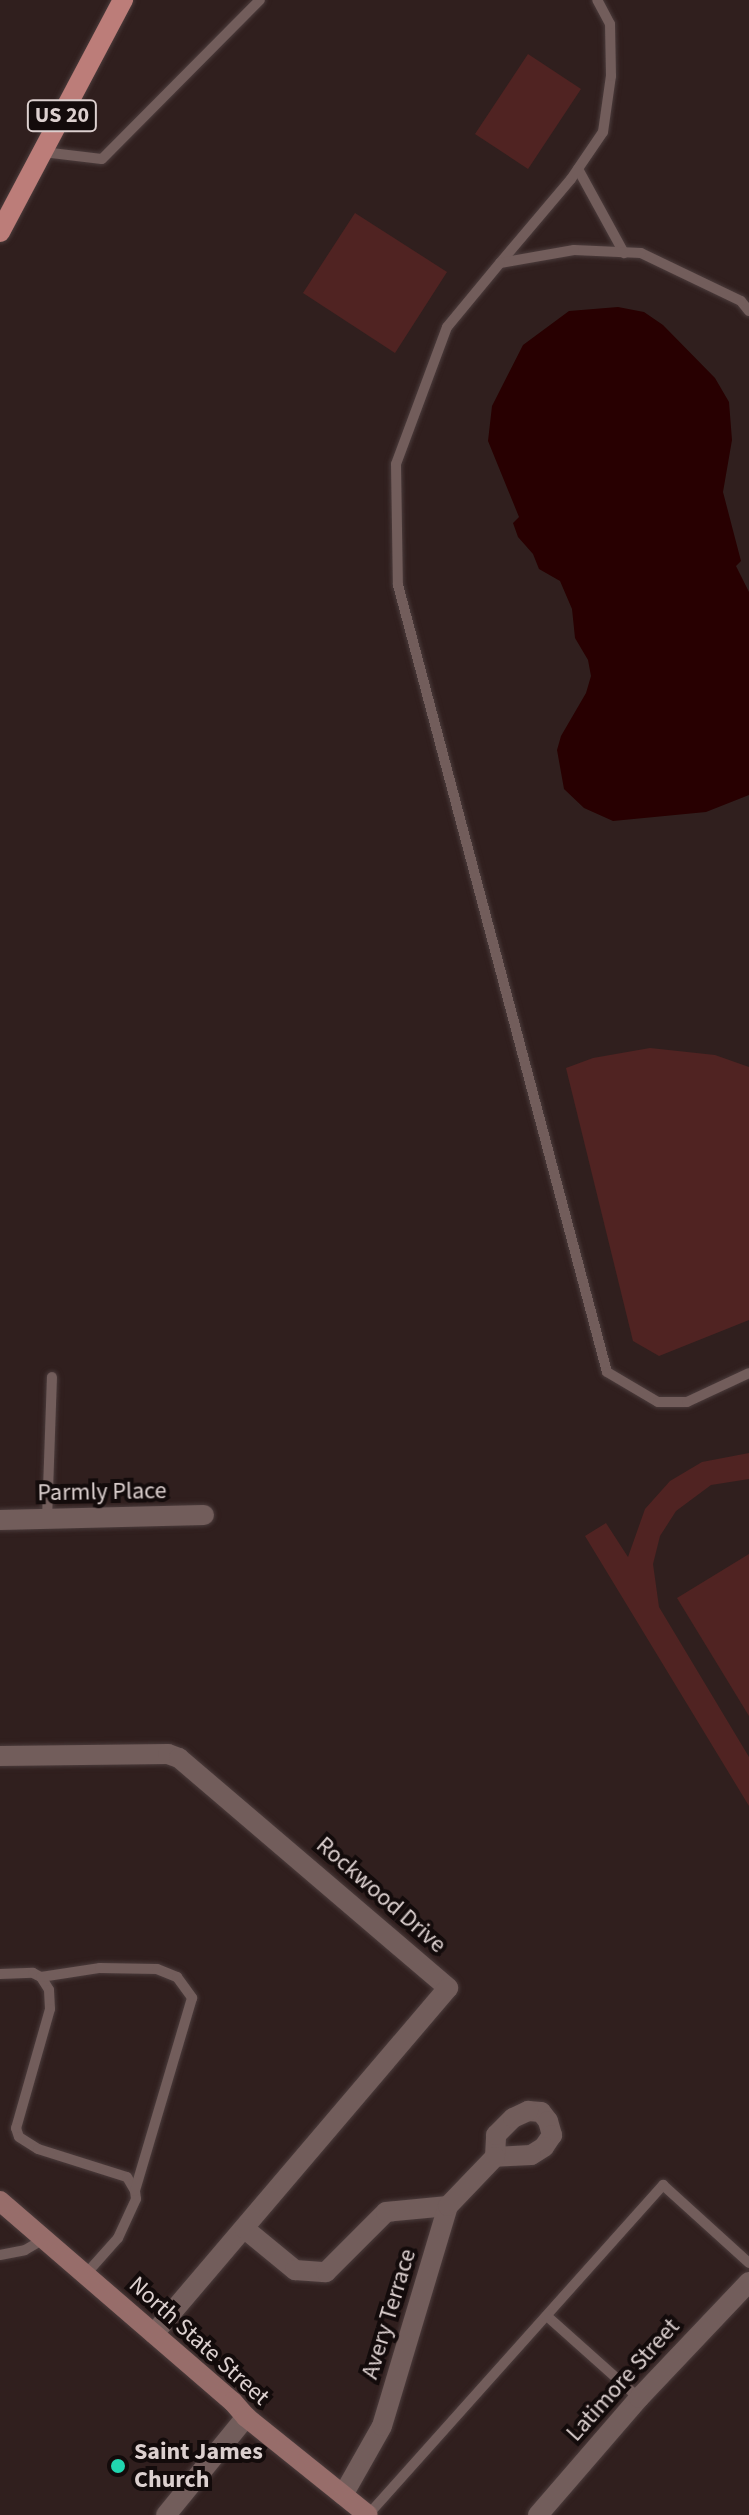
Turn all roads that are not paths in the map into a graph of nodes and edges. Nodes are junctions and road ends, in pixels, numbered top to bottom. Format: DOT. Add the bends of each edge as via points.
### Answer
graph roads {
  1 [pos="123,0"];
  2 [pos="260,0"];
  3 [pos="597,0"];
  4 [pos="43,152"];
  5 [pos="578,169"];
  6 [pos="0,232"];
  7 [pos="624,253"];
  8 [pos="500,263"];
  9 [pos="749,311"];
  10 [pos="749,1373"];
  11 [pos="52,1377"];
  12 [pos="204,1515"];
  13 [pos="47,1519"];
  14 [pos="0,1520"];
  15 [pos="0,1756"];
  16 [pos="0,1974"];
  17 [pos="41,1977"];
  18 [pos="495,2157"];
  19 [pos="135,2191"];
  20 [pos="0,2201"];
  21 [pos="448,2206"];
  22 [pos="245,2229"];
  23 [pos="44,2239"];
  24 [pos="0,2255"];
  25 [pos="749,2263"];
  26 [pos="85,2275"];
  27 [pos="749,2282"];
  28 [pos="548,2317"];
  29 [pos="154,2334"];
  30 [pos="639,2398"];
  31 [pos="246,2417"];
  32 [pos="343,2495"];
  33 [pos="166,2515"];
  34 [pos="368,2515"];
  35 [pos="538,2515"];
  1 -- 4 [label="main road, US 20"];
  2 -- 4 [label="lane" via="102,159"];
  3 -- 5 [label="lane" via="610,24 611,76 603,132"];
  4 -- 6 [label="main road, US 20"];
  5 -- 7 [label="lane"];
  5 -- 8 [label="lane"];
  7 -- 8 [label="lane" via="574,250"];
  7 -- 9 [label="lane" via="641,253 741,301"];
  8 -- 10 [label="lane" via="447,327 396,464 398,585 607,1372 658,1402 687,1402"];
  11 -- 13 [label="lane"];
  12 -- 13 [label="street, Parmly Place"];
  13 -- 14 [label="street, Parmly Place"];
  15 -- 22 [label="street, Rockwood Drive" via="179,1758 448,1988"];
  16 -- 17 [label="lane"];
  17 -- 19 [label="lane" via="49,1990 50,2009 16,2128 19,2137 38,2149 127,2177"];
  17 -- 19 [label="lane" via="100,1968 157,1969 177,1977 192,1998"];
  18 -- 21 [label="street, Avery Terrace"];
  19 -- 26 [label="lane" via="118,2238"];
  20 -- 23 [label="main road, North State Street"];
  21 -- 22 [label="street" via="386,2212 326,2272 295,2270"];
  21 -- 32 [label="street, Avery Terrace" via="382,2426"];
  22 -- 29 [label="street, Rockwood Drive"];
  23 -- 24 [label="lane"];
  23 -- 26 [label="main road, North State Street"];
  25 -- 28 [label="lane" via="663,2185"];
  26 -- 29 [label="main road, North State Street"];
  27 -- 30 [label="street, Latimore Street"];
  28 -- 30 [label="lane"];
  28 -- 34 [label="lane"];
  29 -- 31 [label="main road, North State Street"];
  30 -- 35 [label="street, Latimore Street"];
  31 -- 32 [label="main road, North State Street"];
  31 -- 33 [label="street"];
  32 -- 34 [label="main road, North State Street"];
}
